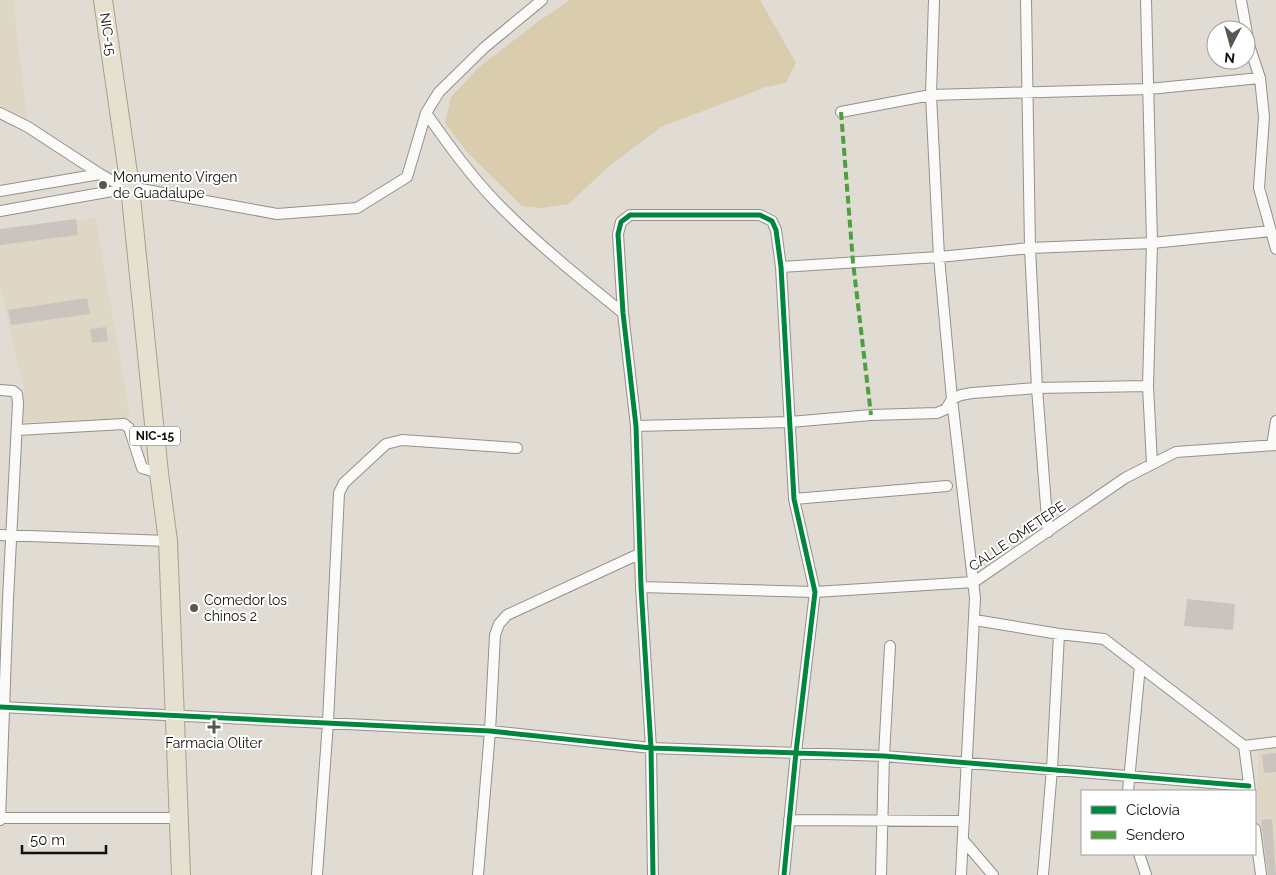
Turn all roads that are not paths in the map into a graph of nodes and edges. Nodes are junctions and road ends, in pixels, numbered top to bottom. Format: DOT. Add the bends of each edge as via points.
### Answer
graph roads {
  1 [pos="103,0"];
  2 [pos="542,0"];
  3 [pos="934,0"];
  4 [pos="1026,0"];
  5 [pos="1146,0"];
  6 [pos="1241,0"];
  7 [pos="1260,78"];
  8 [pos="1149,89"];
  9 [pos="1027,92"];
  10 [pos="931,95"];
  11 [pos="840,112"];
  12 [pos="0,113"];
  13 [pos="426,113"];
  14 [pos="100,174"];
  15 [pos="130,188"];
  16 [pos="0,191"];
  17 [pos="0,210"];
  18 [pos="1271,231"];
  19 [pos="1152,242"];
  20 [pos="1030,248"];
  21 [pos="1276,249"];
  22 [pos="939,257"];
  23 [pos="781,267"];
  24 [pos="623,313"];
  25 [pos="1148,386"];
  26 [pos="1037,388"];
  27 [pos="0,390"];
  28 [pos="952,399"];
  29 [pos="1276,421"];
  30 [pos="790,422"];
  31 [pos="636,426"];
  32 [pos="16,430"];
  33 [pos="1274,445"];
  34 [pos="517,448"];
  35 [pos="1152,464"];
  36 [pos="158,473"];
  37 [pos="947,486"];
  38 [pos="794,499"];
  39 [pos="1048,532"];
  40 [pos="0,534"];
  41 [pos="11,535"];
  42 [pos="168,541"];
  43 [pos="639,554"];
  44 [pos="974,582"];
  45 [pos="641,587"];
  46 [pos="815,592"];
  47 [pos="975,620"];
  48 [pos="1059,634"];
  49 [pos="890,646"];
  50 [pos="1140,666"];
  51 [pos="3,707"];
  52 [pos="175,715"];
  53 [pos="328,722"];
  54 [pos="490,731"];
  55 [pos="1276,742"];
  56 [pos="1244,746"];
  57 [pos="651,748"];
  58 [pos="796,752"];
  59 [pos="884,756"];
  60 [pos="966,762"];
  61 [pos="1052,770"];
  62 [pos="1129,776"];
  63 [pos="1249,789"];
  64 [pos="1128,790"];
  65 [pos="179,818"];
  66 [pos="0,819"];
  67 [pos="789,820"];
  68 [pos="882,820"];
  69 [pos="964,821"];
  70 [pos="1256,837"];
  71 [pos="963,840"];
  72 [pos="1139,855"];
  73 [pos="181,875"];
  74 [pos="317,875"];
  75 [pos="478,875"];
  76 [pos="653,875"];
  77 [pos="784,875"];
  78 [pos="881,875"];
  79 [pos="961,875"];
  80 [pos="993,875"];
  81 [pos="1043,875"];
  82 [pos="1146,875"];
  83 [pos="1261,875"];
  1 -- 15 [label="highway, NIC-15 / NIC-15"];
  2 -- 13 [label="street" via="485,47 439,92"];
  3 -- 10 [label="street"];
  4 -- 9 [label="street"];
  5 -- 8 [label="street"];
  6 -- 7 [label="street"];
  7 -- 8 [label="street"];
  7 -- 18 [label="street" via="1264,117 1260,188"];
  8 -- 9 [label="street"];
  8 -- 19 [label="street"];
  9 -- 10 [label="street"];
  9 -- 20 [label="street"];
  10 -- 11 [label="street"];
  10 -- 22 [label="street"];
  12 -- 14 [label="street" via="28,127"];
  13 -- 15 [label="street" via="407,177 357,208 278,214"];
  13 -- 24 [label="street" via="456,156 496,202 550,253"];
  14 -- 15 [label="street"];
  14 -- 16 [label="street"];
  15 -- 17 [label="street"];
  15 -- 36 [label="highway, NIC-15 / NIC-15"];
  18 -- 19 [label="street"];
  18 -- 21 [label="street"];
  19 -- 20 [label="street"];
  19 -- 25 [label="street"];
  20 -- 22 [label="street"];
  20 -- 26 [label="street"];
  22 -- 23 [label="street"];
  22 -- 28 [label="street"];
  23 -- 24 [label="street" via="776,230 772,221 760,215 630,215 621,222 618,234"];
  23 -- 30 [label="street"];
  24 -- 31 [label="street"];
  25 -- 26 [label="street"];
  25 -- 35 [label="street"];
  26 -- 28 [label="street" via="972,393"];
  26 -- 39 [label="street"];
  27 -- 32 [label="street" via="17,394"];
  28 -- 30 [label="street" via="946,409 937,412"];
  28 -- 44 [label="street"];
  29 -- 33 [label="street"];
  30 -- 31 [label="street"];
  30 -- 38 [label="street"];
  31 -- 43 [label="street"];
  32 -- 36 [label="street" via="124,424 142,468"];
  32 -- 41 [label="street"];
  33 -- 35 [label="street, CALLE OMETEPE" via="1176,452"];
  34 -- 53 [label="street" via="402,440 386,444 344,483 339,493"];
  35 -- 39 [label="street, CALLE OMETEPE" via="1126,478"];
  36 -- 42 [label="highway, NIC-15 / NIC-15"];
  37 -- 38 [label="street"];
  38 -- 46 [label="street"];
  39 -- 44 [label="street, CALLE OMETEPE"];
  40 -- 41 [label="street"];
  41 -- 42 [label="street"];
  41 -- 51 [label="street"];
  42 -- 52 [label="highway, NIC-15 / NIC-15"];
  43 -- 45 [label="street"];
  43 -- 54 [label="street" via="507,615 499,624 495,635"];
  44 -- 46 [label="street, CALLE OMETEPE"];
  44 -- 47 [label="street"];
  45 -- 46 [label="street, CALLE OMETEPE"];
  45 -- 57 [label="street"];
  46 -- 58 [label="street"];
  47 -- 48 [label="street"];
  47 -- 60 [label="street"];
  48 -- 50 [label="street" via="1104,639"];
  48 -- 61 [label="street"];
  49 -- 59 [label="street"];
  50 -- 56 [label="street"];
  50 -- 62 [label="street"];
  51 -- 52 [label="street"];
  51 -- 66 [label="street"];
  52 -- 53 [label="street"];
  52 -- 65 [label="highway, NIC-15 / NIC-15"];
  53 -- 54 [label="street"];
  53 -- 74 [label="street"];
  54 -- 57 [label="street"];
  54 -- 75 [label="street"];
  55 -- 56 [label="street"];
  56 -- 63 [label="street"];
  57 -- 58 [label="street"];
  57 -- 76 [label="street"];
  58 -- 59 [label="street"];
  58 -- 67 [label="street"];
  59 -- 60 [label="street"];
  59 -- 68 [label="street"];
  60 -- 61 [label="street"];
  60 -- 69 [label="street"];
  61 -- 62 [label="street"];
  61 -- 81 [label="street"];
  62 -- 63 [label="street"];
  62 -- 64 [label="street"];
  65 -- 66 [label="street"];
  65 -- 73 [label="highway, NIC-15 / NIC-15"];
  67 -- 68 [label="street"];
  67 -- 77 [label="street"];
  68 -- 69 [label="street"];
  68 -- 78 [label="street"];
  69 -- 71 [label="street"];
  70 -- 83 [label="street"];
  71 -- 79 [label="street"];
  71 -- 80 [label="street"];
  72 -- 82 [label="street"];
}
